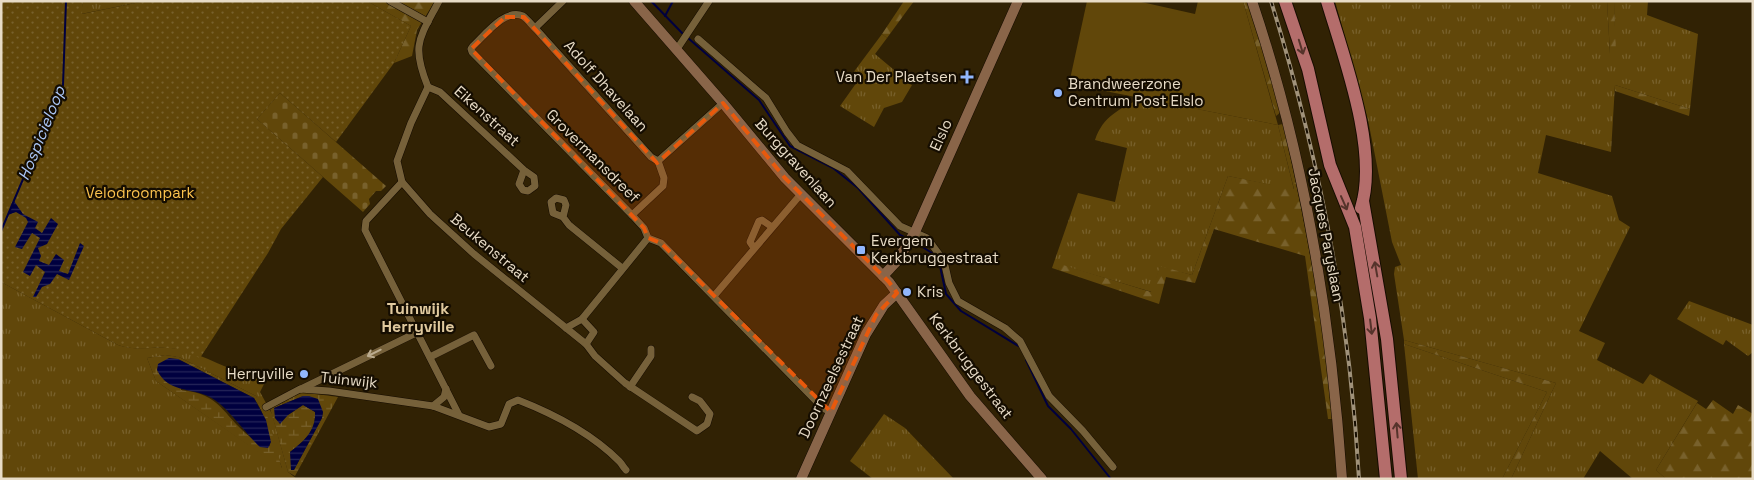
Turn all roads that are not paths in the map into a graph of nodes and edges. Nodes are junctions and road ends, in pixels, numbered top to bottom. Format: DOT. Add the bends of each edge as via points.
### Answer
graph roads {
  1 [pos="390,1"];
  2 [pos="439,1"];
  3 [pos="563,1"];
  4 [pos="634,1"];
  5 [pos="709,1"];
  6 [pos="1018,1"];
  7 [pos="1252,1"];
  8 [pos="1285,1"];
  9 [pos="1327,1"];
  10 [pos="428,22"];
  11 [pos="535,28"];
  12 [pos="489,32"];
  13 [pos="698,39"];
  14 [pos="677,50"];
  15 [pos="428,87"];
  16 [pos="723,103"];
  17 [pos="658,162"];
  18 [pos="524,170"];
  19 [pos="402,182"];
  20 [pos="801,194"];
  21 [pos="1363,201"];
  22 [pos="632,215"];
  23 [pos="563,217"];
  24 [pos="772,227"];
  25 [pos="1355,227"];
  26 [pos="914,233"];
  27 [pos="648,238"];
  28 [pos="754,248"];
  29 [pos="622,268"];
  30 [pos="884,276"];
  31 [pos="897,293"];
  32 [pos="714,296"];
  33 [pos="582,319"];
  34 [pos="566,328"];
  35 [pos="418,332"];
  36 [pos="586,344"];
  37 [pos="651,349"];
  38 [pos="430,357"];
  39 [pos="491,366"];
  40 [pos="630,387"];
  41 [pos="446,388"];
  42 [pos="300,389"];
  43 [pos="692,398"];
  44 [pos="433,406"];
  45 [pos="266,407"];
  46 [pos="830,412"];
  47 [pos="459,415"];
  48 [pos="1113,467"];
  49 [pos="626,470"];
  50 [pos="801,479"];
  51 [pos="1042,479"];
  52 [pos="1342,479"];
  53 [pos="1386,479"];
  54 [pos="1401,479"];
  1 -- 10 [label="street"];
  2 -- 10 [label="street"];
  3 -- 11 [label="street"];
  4 -- 14 [label="main road, Burggravenlaan"];
  5 -- 14 [label="street"];
  6 -- 26 [label="main road, Elslo"];
  7 -- 52 [label="main road, Jacques Paryslaan" via="1286,120 1317,265 1332,365"];
  8 -- 25 [label="highway, Jacques Paryslaan, one-way" via="1308,69 1330,165"];
  9 -- 21 [label="highway, Jacques Paryslaan" via="1362,134 1367,165"];
  10 -- 15 [label="street" via="419,41 418,53"];
  11 -- 12 [label="street, Adolf Dhavelaan" via="524,17 514,14 505,17"];
  11 -- 17 [label="street, Adolf Dhavelaan"];
  12 -- 22 [label="street, Grovermansdreef" via="473,46 472,52"];
  13 -- 26 [label="street" via="766,98 797,145 847,172 898,224"];
  14 -- 16 [label="main road, Burggravenlaan"];
  15 -- 18 [label="street, Eikenstraat" via="440,92"];
  15 -- 19 [label="street" via="397,161"];
  16 -- 17 [label="street"];
  16 -- 20 [label="main road, Burggravenlaan"];
  17 -- 22 [label="street" via="664,178 663,186"];
  19 -- 34 [label="street, Beukenstraat" via="430,214 474,254"];
  19 -- 35 [label="street" via="366,221 365,230"];
  20 -- 24 [label="street"];
  20 -- 30 [label="main road, Burggravenlaan"];
  21 -- 25 [label="highway, Jacques Paryslaan"];
  54 -- 21 [label="highway, Jacques Paryslaan, one-way" via="1387,339"];
  22 -- 27 [label="street, Grovermansdreef"];
  23 -- 29 [label="street"];
  24 -- 28 [label="street"];
  24 -- 28 [label="street" via="759,221 750,242"];
  25 -- 53 [label="highway, Jacques Paryslaan, one-way" via="1370,318"];
  26 -- 30 [label="main road, Elslo"];
  26 -- 48 [label="street" via="927,238 938,252 958,301 1015,336 1024,346 1049,396"];
  27 -- 29 [label="street"];
  27 -- 32 [label="street, Grovermansdreef" via="661,243"];
  28 -- 32 [label="street"];
  29 -- 33 [label="street"];
  30 -- 31 [label="main road, Burggravenlaan"];
  31 -- 46 [label="main road, Doornzeelsestraat" via="876,315"];
  31 -- 51 [label="main road, Kerkbruggestraat" via="970,396"];
  32 -- 46 [label="street, Grovermansdreef"];
  33 -- 34 [label="street"];
  33 -- 36 [label="street" via="594,332"];
  34 -- 36 [label="street, Beukenstraat"];
  35 -- 38 [label="street"];
  35 -- 42 [label="street, one-way"];
  36 -- 40 [label="street, Beukenstraat"];
  37 -- 40 [label="street" via="650,356"];
  38 -- 39 [label="street" via="474,334"];
  38 -- 41 [label="street"];
  40 -- 43 [label="street, Beukenstraat" via="697,431 707,424 710,414 700,401"];
  41 -- 44 [label="street" via="444,397"];
  41 -- 47 [label="street"];
  42 -- 44 [label="street, Tuinwijk"];
  42 -- 45 [label="street, Tuinwijk"];
  44 -- 47 [label="street, Tuinwijk"];
  46 -- 50 [label="main road, Doornzeelsestraat"];
  47 -- 49 [label="street, Tuinwijk" via="496,427 509,404 518,400 551,413 620,462"];
}
